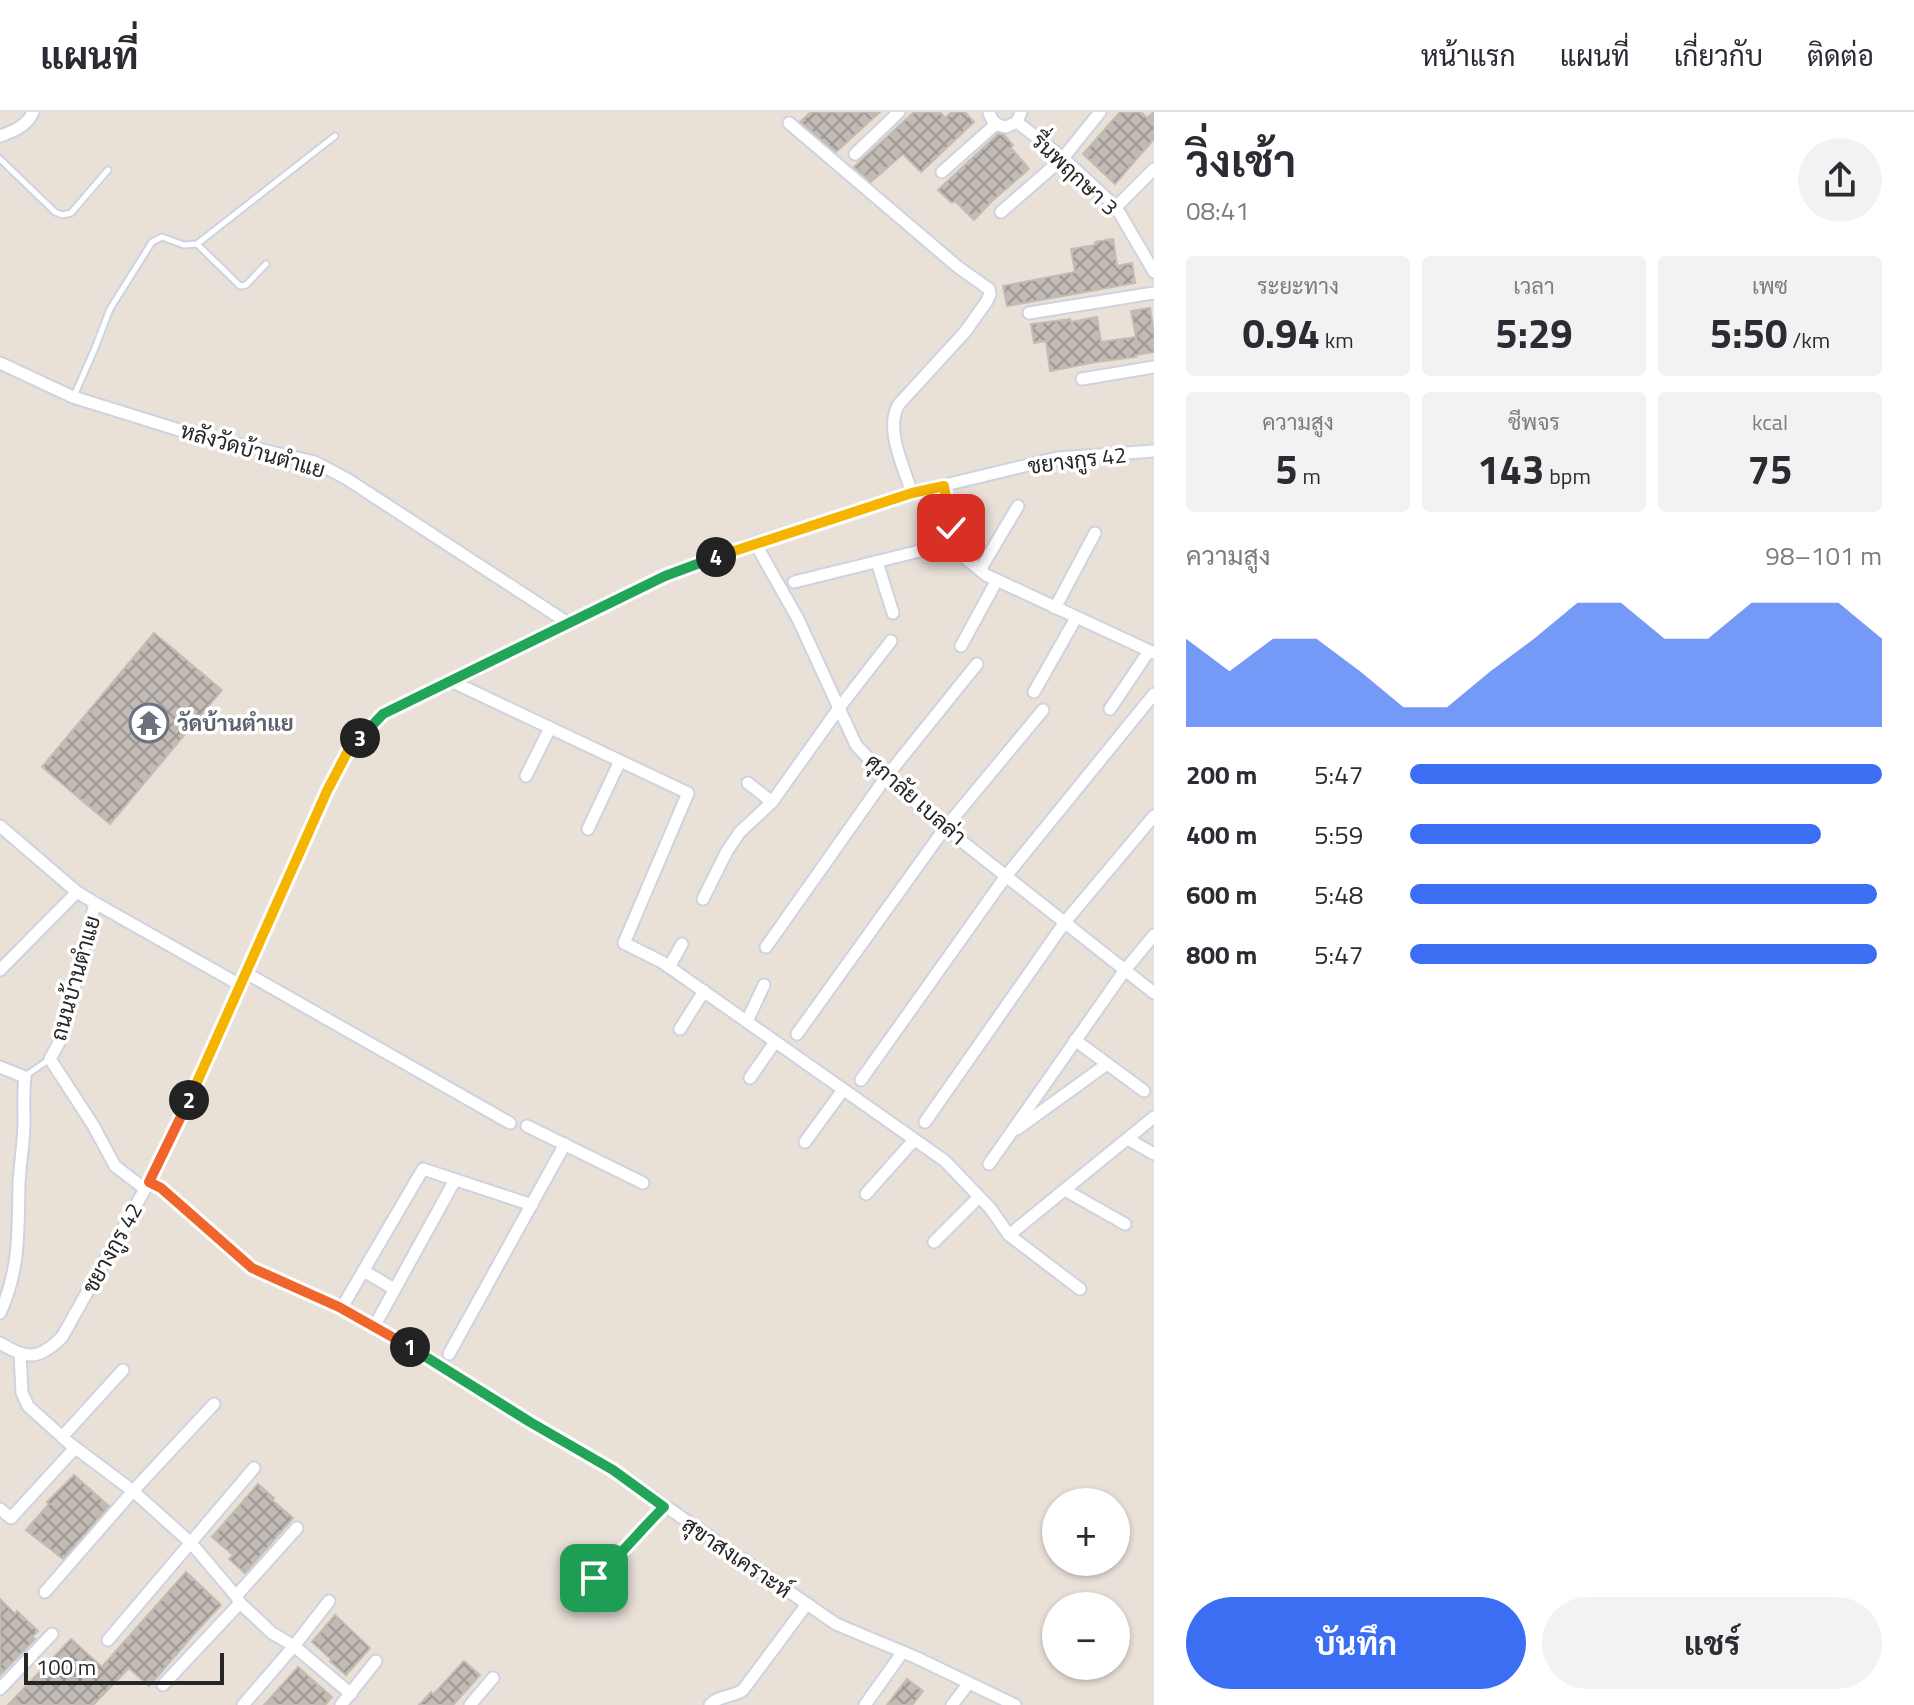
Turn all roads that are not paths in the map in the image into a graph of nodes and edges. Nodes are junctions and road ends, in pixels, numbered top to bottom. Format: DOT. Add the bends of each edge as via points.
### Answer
graph roads {
  1 [pos="33,112"];
  2 [pos="899,112"];
  3 [pos="989,112"];
  4 [pos="1100,112"];
  5 [pos="1019,117"];
  6 [pos="789,123"];
  7 [pos="996,124"];
  8 [pos="0,136"];
  9 [pos="335,136"];
  10 [pos="855,154"];
  11 [pos="1063,158"];
  12 [pos="0,159"];
  13 [pos="1154,169"];
  14 [pos="108,170"];
  15 [pos="942,172"];
  16 [pos="1116,207"];
  17 [pos="1001,212"];
  18 [pos="197,244"];
  19 [pos="266,264"];
  20 [pos="1154,272"];
  21 [pos="1154,293"];
  22 [pos="1029,313"];
  23 [pos="0,363"];
  24 [pos="1154,367"];
  25 [pos="1082,379"];
  26 [pos="73,397"];
  27 [pos="1154,451"];
  28 [pos="944,486"];
  29 [pos="925,490"];
  30 [pos="912,493"];
  31 [pos="1018,506"];
  32 [pos="1095,533"];
  33 [pos="755,543"];
  34 [pos="948,544"];
  35 [pos="877,562"];
  36 [pos="980,570"];
  37 [pos="997,580"];
  38 [pos="794,582"];
  39 [pos="1055,608"];
  40 [pos="893,613"];
  41 [pos="1076,618"];
  42 [pos="568,623"];
  43 [pos="891,641"];
  44 [pos="961,646"];
  45 [pos="1152,652"];
  46 [pos="977,664"];
  47 [pos="451,681"];
  48 [pos="1034,692"];
  49 [pos="1154,694"];
  50 [pos="839,708"];
  51 [pos="1110,709"];
  52 [pos="1043,710"];
  53 [pos="550,728"];
  54 [pos="620,761"];
  55 [pos="526,776"];
  56 [pos="886,777"];
  57 [pos="748,783"];
  58 [pos="772,802"];
  59 [pos="1154,816"];
  60 [pos="0,826"];
  61 [pos="945,828"];
  62 [pos="588,829"];
  63 [pos="1006,876"];
  64 [pos="77,892"];
  65 [pos="703,899"];
  66 [pos="95,903"];
  67 [pos="1065,922"];
  68 [pos="1154,935"];
  69 [pos="682,944"];
  70 [pos="766,947"];
  71 [pos="669,967"];
  72 [pos="0,970"];
  73 [pos="1125,970"];
  74 [pos="246,973"];
  75 [pos="240,985"];
  76 [pos="764,985"];
  77 [pos="704,991"];
  78 [pos="1154,993"];
  79 [pos="747,1021"];
  80 [pos="680,1029"];
  81 [pos="797,1034"];
  82 [pos="1075,1040"];
  83 [pos="775,1042"];
  84 [pos="50,1059"];
  85 [pos="1107,1064"];
  86 [pos="0,1067"];
  87 [pos="25,1077"];
  88 [pos="750,1078"];
  89 [pos="861,1080"];
  90 [pos="843,1090"];
  91 [pos="1144,1091"];
  92 [pos="1154,1117"];
  93 [pos="925,1122"];
  94 [pos="510,1123"];
  95 [pos="527,1126"];
  96 [pos="1009,1135"];
  97 [pos="1128,1139"];
  98 [pos="914,1140"];
  99 [pos="805,1142"];
  100 [pos="565,1144"];
  101 [pos="1154,1154"];
  102 [pos="989,1164"];
  103 [pos="455,1180"];
  104 [pos="643,1183"];
  105 [pos="147,1185"];
  106 [pos="1065,1190"];
  107 [pos="866,1194"];
  108 [pos="979,1197"];
  109 [pos="532,1205"];
  110 [pos="1125,1224"];
  111 [pos="1009,1235"];
  112 [pos="934,1242"];
  113 [pos="364,1271"];
  114 [pos="394,1289"];
  115 [pos="1080,1289"];
  116 [pos="341,1309"];
  117 [pos="0,1313"];
  118 [pos="374,1327"];
  119 [pos="2,1349"];
  120 [pos="20,1353"];
  121 [pos="449,1354"];
  122 [pos="123,1370"];
  123 [pos="214,1404"];
  124 [pos="62,1437"];
  125 [pos="75,1448"];
  126 [pos="254,1468"];
  127 [pos="133,1491"];
  128 [pos="664,1507"];
  129 [pos="0,1509"];
  130 [pos="297,1528"];
  131 [pos="191,1543"];
  132 [pos="594,1578"];
  133 [pos="45,1592"];
  134 [pos="238,1600"];
  135 [pos="329,1601"];
  136 [pos="807,1604"];
  137 [pos="52,1634"];
  138 [pos="108,1640"];
  139 [pos="294,1646"];
  140 [pos="902,1653"];
  141 [pos="376,1661"];
  142 [pos="493,1678"];
  143 [pos="969,1683"];
  144 [pos="163,1685"];
  145 [pos="0,1689"];
  146 [pos="351,1694"];
  147 [pos="243,1705"];
  148 [pos="341,1705"];
  149 [pos="470,1705"];
  150 [pos="710,1705"];
  151 [pos="865,1705"];
  152 [pos="952,1705"];
  153 [pos="1014,1705"];
  1 -- 8 [label="street" via="30,120"];
  2 -- 10 [label="street"];
  3 -- 7 [label="street"];
  4 -- 11 [label="street"];
  5 -- 7 [label="street" via="1006,127"];
  5 -- 11 [label="street, รื่นพฤกษา 3"];
  6 -- 30 [label="street" via="989,289 986,305 893,413 894,436"];
  7 -- 15 [label="street"];
  9 -- 18 [label="lane"];
  11 -- 16 [label="street, รื่นพฤกษา 3"];
  11 -- 17 [label="street"];
  12 -- 14 [label="lane" via="62,215 71,213"];
  13 -- 16 [label="street"];
  16 -- 20 [label="street, รื่นพฤกษา 3"];
  18 -- 19 [label="lane" via="240,286"];
  18 -- 26 [label="lane" via="162,237 152,242 110,309"];
  21 -- 22 [label="street"];
  23 -- 26 [label="street, หลังวัดบ้านตำแย"];
  24 -- 25 [label="street"];
  26 -- 42 [label="street, หลังวัดบ้านตำแย" via="192,434 315,462"];
  27 -- 28 [label="street, ชยางกูร 42" via="1057,458"];
  28 -- 29 [label="street, ชยางกูร 42"];
  28 -- 34 [label="street" via="951,528"];
  29 -- 30 [label="street, ชยางกูร 42"];
  29 -- 34 [label="street" via="937,534"];
  30 -- 33 [label="street, ชยางกูร 42"];
  31 -- 36 [label="street"];
  32 -- 39 [label="street"];
  33 -- 42 [label="street, ชยางกูร 42" via="665,576"];
  33 -- 50 [label="street, ศุภาลัย เบลล่า"];
  34 -- 35 [label="street"];
  34 -- 36 [label="street"];
  35 -- 38 [label="street"];
  35 -- 40 [label="street"];
  36 -- 37 [label="street"];
  37 -- 39 [label="street"];
  37 -- 44 [label="street"];
  39 -- 41 [label="street"];
  41 -- 45 [label="street"];
  41 -- 48 [label="street"];
  42 -- 47 [label="street, ชยางกูร 42"];
  43 -- 50 [label="street"];
  45 -- 51 [label="street"];
  46 -- 56 [label="street"];
  47 -- 53 [label="street"];
  47 -- 74 [label="street, ชยางกูร 42" via="383,714 350,747"];
  49 -- 63 [label="street"];
  50 -- 56 [label="street, ศุภาลัย เบลล่า" via="856,745"];
  50 -- 58 [label="street"];
  52 -- 61 [label="street"];
  53 -- 54 [label="street"];
  53 -- 55 [label="street"];
  54 -- 62 [label="street"];
  54 -- 71 [label="street" via="688,793 624,943"];
  56 -- 61 [label="street, ศุภาลัย เบลล่า"];
  56 -- 70 [label="street"];
  57 -- 58 [label="street"];
  58 -- 65 [label="street" via="740,832"];
  59 -- 67 [label="street"];
  60 -- 64 [label="street, ถนนบ้านตำแย"];
  61 -- 63 [label="street, ศุภาลัย เบลล่า"];
  61 -- 81 [label="street"];
  63 -- 67 [label="street, ศุภาลัย เบลล่า"];
  63 -- 89 [label="street"];
  64 -- 66 [label="street, ถนนบ้านตำแย"];
  64 -- 72 [label="street"];
  66 -- 75 [label="street"];
  66 -- 84 [label="street, ถนนบ้านตำแย" via="61,1039"];
  67 -- 73 [label="street, ศุภาลัย เบลล่า"];
  67 -- 93 [label="street"];
  68 -- 73 [label="street"];
  69 -- 71 [label="street"];
  71 -- 77 [label="street"];
  73 -- 78 [label="street, ศุภาลัย เบลล่า"];
  73 -- 82 [label="street"];
  74 -- 75 [label="street, ชยางกูร 42"];
  74 -- 94 [label="street"];
  75 -- 105 [label="street, ชยางกูร 42"];
  76 -- 79 [label="street"];
  77 -- 79 [label="street"];
  77 -- 80 [label="street"];
  79 -- 83 [label="street"];
  82 -- 85 [label="street"];
  82 -- 96 [label="street"];
  83 -- 88 [label="street"];
  83 -- 90 [label="street"];
  84 -- 87 [label="lane"];
  84 -- 105 [label="street, ถนนบ้านตำแย" via="115,1166"];
  85 -- 91 [label="street"];
  85 -- 96 [label="street"];
  86 -- 87 [label="street"];
  87 -- 117 [label="street" via="20,1228"];
  90 -- 98 [label="street"];
  90 -- 99 [label="street"];
  92 -- 97 [label="street"];
  95 -- 100 [label="street"];
  96 -- 102 [label="street"];
  97 -- 101 [label="street"];
  97 -- 106 [label="street"];
  98 -- 107 [label="street"];
  98 -- 108 [label="street" via="945,1161"];
  100 -- 104 [label="street"];
  100 -- 109 [label="street"];
  103 -- 109 [label="street"];
  103 -- 113 [label="street" via="423,1169"];
  103 -- 114 [label="street"];
  105 -- 116 [label="street, สุขาสงเคราะห์" via="161,1188 252,1268"];
  105 -- 120 [label="street, ชยางกูร 42" via="62,1337 41,1354"];
  106 -- 110 [label="street"];
  106 -- 111 [label="street"];
  108 -- 111 [label="street"];
  108 -- 112 [label="street"];
  109 -- 121 [label="street"];
  111 -- 115 [label="street"];
  113 -- 114 [label="street"];
  113 -- 116 [label="street"];
  114 -- 118 [label="street"];
  116 -- 118 [label="street, สุขาสงเคราะห์"];
  118 -- 128 [label="street, สุขาสงเคราะห์" via="613,1470"];
  119 -- 120 [label="street"];
  120 -- 124 [label="street" via="28,1406"];
  122 -- 124 [label="street"];
  123 -- 127 [label="street"];
  124 -- 125 [label="street"];
  125 -- 127 [label="street"];
  125 -- 129 [label="street" via="11,1518"];
  126 -- 131 [label="street"];
  127 -- 131 [label="street"];
  127 -- 133 [label="street"];
  128 -- 132 [label="street"];
  128 -- 136 [label="street, สุขาสงเคราะห์"];
  130 -- 134 [label="street"];
  131 -- 134 [label="street"];
  131 -- 138 [label="street"];
  134 -- 139 [label="street"];
  134 -- 144 [label="street"];
  135 -- 139 [label="street"];
  136 -- 140 [label="street, สุขาสงเคราะห์" via="836,1624"];
  136 -- 150 [label="street" via="743,1690"];
  137 -- 145 [label="street"];
  139 -- 146 [label="street"];
  139 -- 147 [label="street"];
  140 -- 143 [label="street, สุขาสงเคราะห์"];
  140 -- 151 [label="street"];
  141 -- 146 [label="street"];
  142 -- 149 [label="street"];
  143 -- 152 [label="street"];
  143 -- 153 [label="street, สุขาสงเคราะห์"];
  146 -- 148 [label="street"];
}
